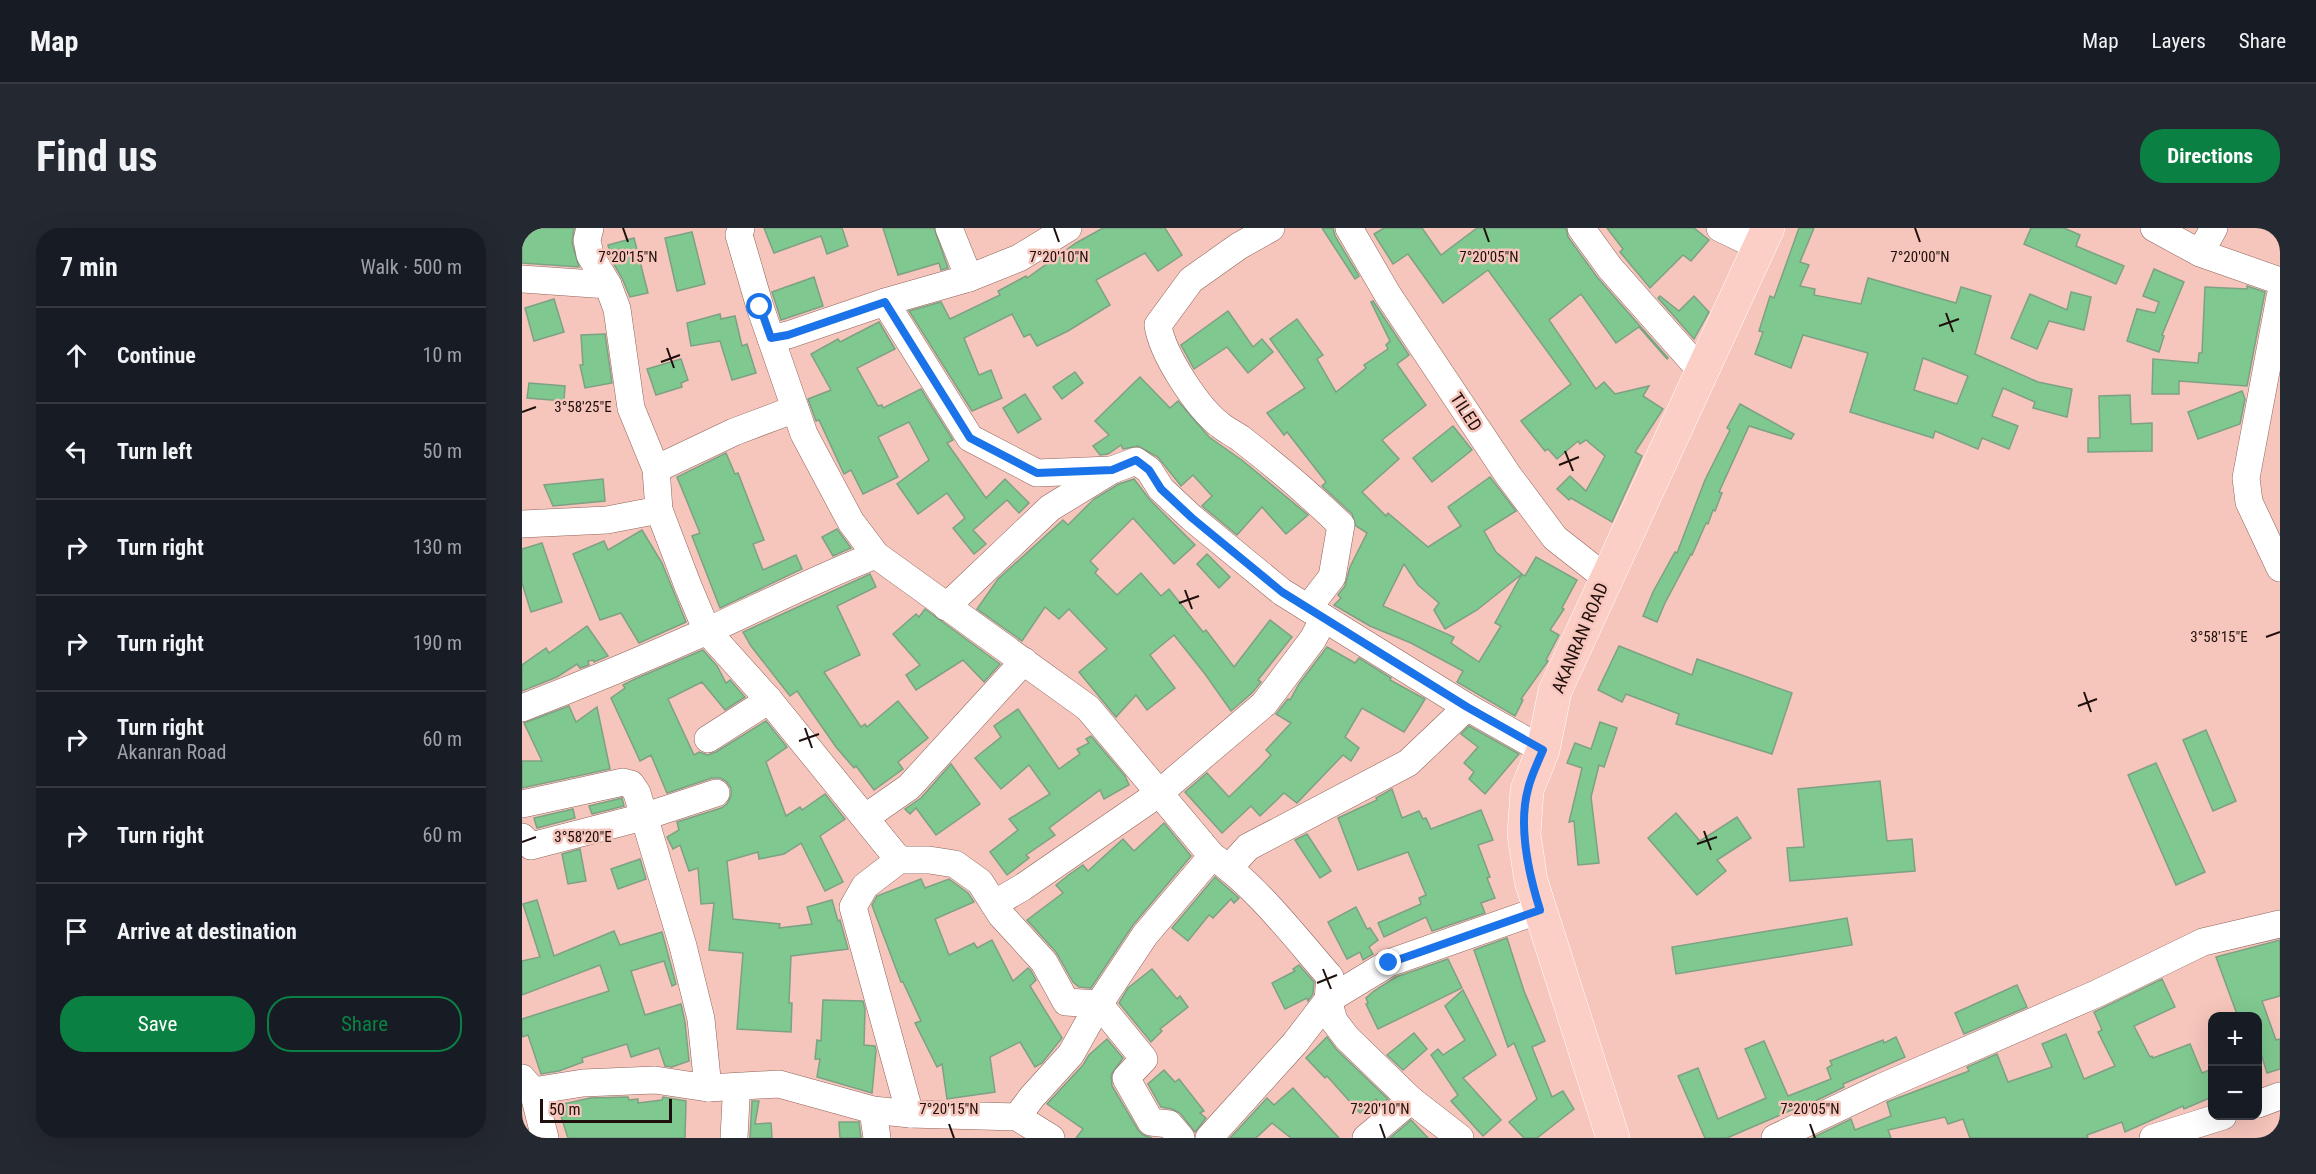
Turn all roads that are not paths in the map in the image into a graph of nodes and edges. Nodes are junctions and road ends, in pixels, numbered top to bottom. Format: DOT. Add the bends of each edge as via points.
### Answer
graph roads {
  1 [pos="590,228"];
  2 [pos="949,228"];
  3 [pos="1068,228"];
  4 [pos="1271,228"];
  5 [pos="1349,228"];
  6 [pos="1581,228"];
  7 [pos="1720,228"];
  8 [pos="2154,228"];
  9 [pos="2214,228"];
  10 [pos="737,230"];
  11 [pos="1764,237"];
  12 [pos="2200,253"];
  13 [pos="969,278"];
  14 [pos="522,279"];
  15 [pos="2280,281"];
  16 [pos="608,285"];
  17 [pos="2280,297"];
  18 [pos="885,302"];
  19 [pos="771,338"];
  20 [pos="1702,372"];
  21 [pos="795,409"];
  22 [pos="656,469"];
  23 [pos="1112,470"];
  24 [pos="660,510"];
  25 [pos="522,524"];
  26 [pos="876,555"];
  27 [pos="2280,568"];
  28 [pos="1606,578"];
  29 [pos="946,607"];
  30 [pos="1316,613"];
  31 [pos="707,631"];
  32 [pos="1024,660"];
  33 [pos="769,700"];
  34 [pos="1467,707"];
  35 [pos="522,708"];
  36 [pos="708,739"];
  37 [pos="1543,750"];
  38 [pos="716,793"];
  39 [pos="1158,794"];
  40 [pos="522,804"];
  41 [pos="643,817"];
  42 [pos="866,817"];
  43 [pos="522,837"];
  44 [pos="899,860"];
  45 [pos="1220,862"];
  46 [pos="994,904"];
  47 [pos="1540,910"];
  48 [pos="2280,924"];
  49 [pos="1328,1000"];
  50 [pos="1099,1004"];
  51 [pos="527,1085"];
  52 [pos="721,1087"];
  53 [pos="2280,1096"];
  54 [pos="1411,1100"];
  55 [pos="2262,1103"];
  56 [pos="873,1110"];
  57 [pos="910,1114"];
  58 [pos="1017,1118"];
  59 [pos="2213,1120"];
  60 [pos="2180,1134"];
  61 [pos="545,1138"];
  62 [pos="734,1138"];
  63 [pos="877,1138"];
  64 [pos="1051,1138"];
  65 [pos="1181,1138"];
  66 [pos="1209,1138"];
  67 [pos="1366,1138"];
  68 [pos="1460,1138"];
  69 [pos="1613,1138"];
  70 [pos="1775,1138"];
  71 [pos="2152,1138"];
  1 -- 16 [label="street" via="590,255"];
  2 -- 13 [label="street"];
  3 -- 13 [label="street" via="1019,258"];
  4 -- 30 [label="street" via="1191,280 1158,325 1160,341 1205,410 1341,525 1332,577"];
  5 -- 28 [label="street, TILED" via="1388,295 1508,475 1555,538"];
  6 -- 20 [label="street" via="1610,268"];
  7 -- 11 [label="street"];
  8 -- 12 [label="street"];
  9 -- 12 [label="street"];
  10 -- 19 [label="street"];
  11 -- 20 [label="main road, AKANRAN ROAD"];
  12 -- 15 [label="street"];
  13 -- 18 [label="street"];
  14 -- 16 [label="street"];
  16 -- 22 [label="street" via="618,309 631,408"];
  17 -- 27 [label="street" via="2246,478 2249,502"];
  18 -- 19 [label="street"];
  18 -- 23 [label="street" via="970,438 1037,473"];
  19 -- 21 [label="street"];
  20 -- 28 [label="main road, AKANRAN ROAD"];
  21 -- 22 [label="street" via="734,432"];
  21 -- 26 [label="street" via="804,434 851,522"];
  22 -- 24 [label="street"];
  23 -- 29 [label="street" via="1050,508"];
  23 -- 30 [label="street" via="1136,460 1192,518 1282,592"];
  24 -- 25 [label="street" via="607,520"];
  24 -- 31 [label="street"];
  26 -- 29 [label="street"];
  26 -- 31 [label="street" via="823,575"];
  28 -- 37 [label="main road, AKANRAN ROAD" via="1555,691"];
  29 -- 32 [label="street"];
  30 -- 34 [label="street"];
  30 -- 39 [label="street" via="1313,639 1264,704"];
  31 -- 33 [label="street"];
  31 -- 35 [label="street"];
  32 -- 39 [label="street" via="1088,708"];
  32 -- 42 [label="street" via="909,788"];
  33 -- 36 [label="street"];
  33 -- 42 [label="street"];
  34 -- 37 [label="street"];
  34 -- 45 [label="street" via="1408,763"];
  37 -- 47 [label="main road, AKANRAN ROAD" via="1527,790 1524,835"];
  38 -- 41 [label="street"];
  39 -- 45 [label="street"];
  39 -- 46 [label="street"];
  40 -- 41 [label="street" via="623,782 631,783 637,793"];
  41 -- 43 [label="street" via="531,846"];
  41 -- 52 [label="street"];
  42 -- 44 [label="street"];
  44 -- 46 [label="street" via="955,864 980,882"];
  44 -- 57 [label="street" via="865,886 853,907"];
  45 -- 49 [label="street" via="1330,976"];
  45 -- 50 [label="street" via="1145,935"];
  46 -- 50 [label="street" via="1044,962 1066,1002"];
  47 -- 49 [label="street" via="1389,963"];
  47 -- 69 [label="main road, AKANRAN ROAD"];
  48 -- 70 [label="street" via="2203,942"];
  49 -- 54 [label="street" via="1334,1021 1347,1038"];
  49 -- 66 [label="street" via="1295,1044"];
  50 -- 58 [label="street" via="1071,1054"];
  50 -- 65 [label="street" via="1144,1059 1126,1078 1151,1122 1169,1124"];
  51 -- 52 [label="street" via="655,1080"];
  51 -- 61 [label="street"];
  52 -- 56 [label="street" via="779,1084"];
  52 -- 62 [label="street" via="736,1099"];
  53 -- 55 [label="street"];
  54 -- 67 [label="street"];
  54 -- 68 [label="street"];
  56 -- 57 [label="street"];
  56 -- 63 [label="street"];
  57 -- 58 [label="street"];
  58 -- 64 [label="street"];
  59 -- 60 [label="street"];
  60 -- 71 [label="street"];
}
